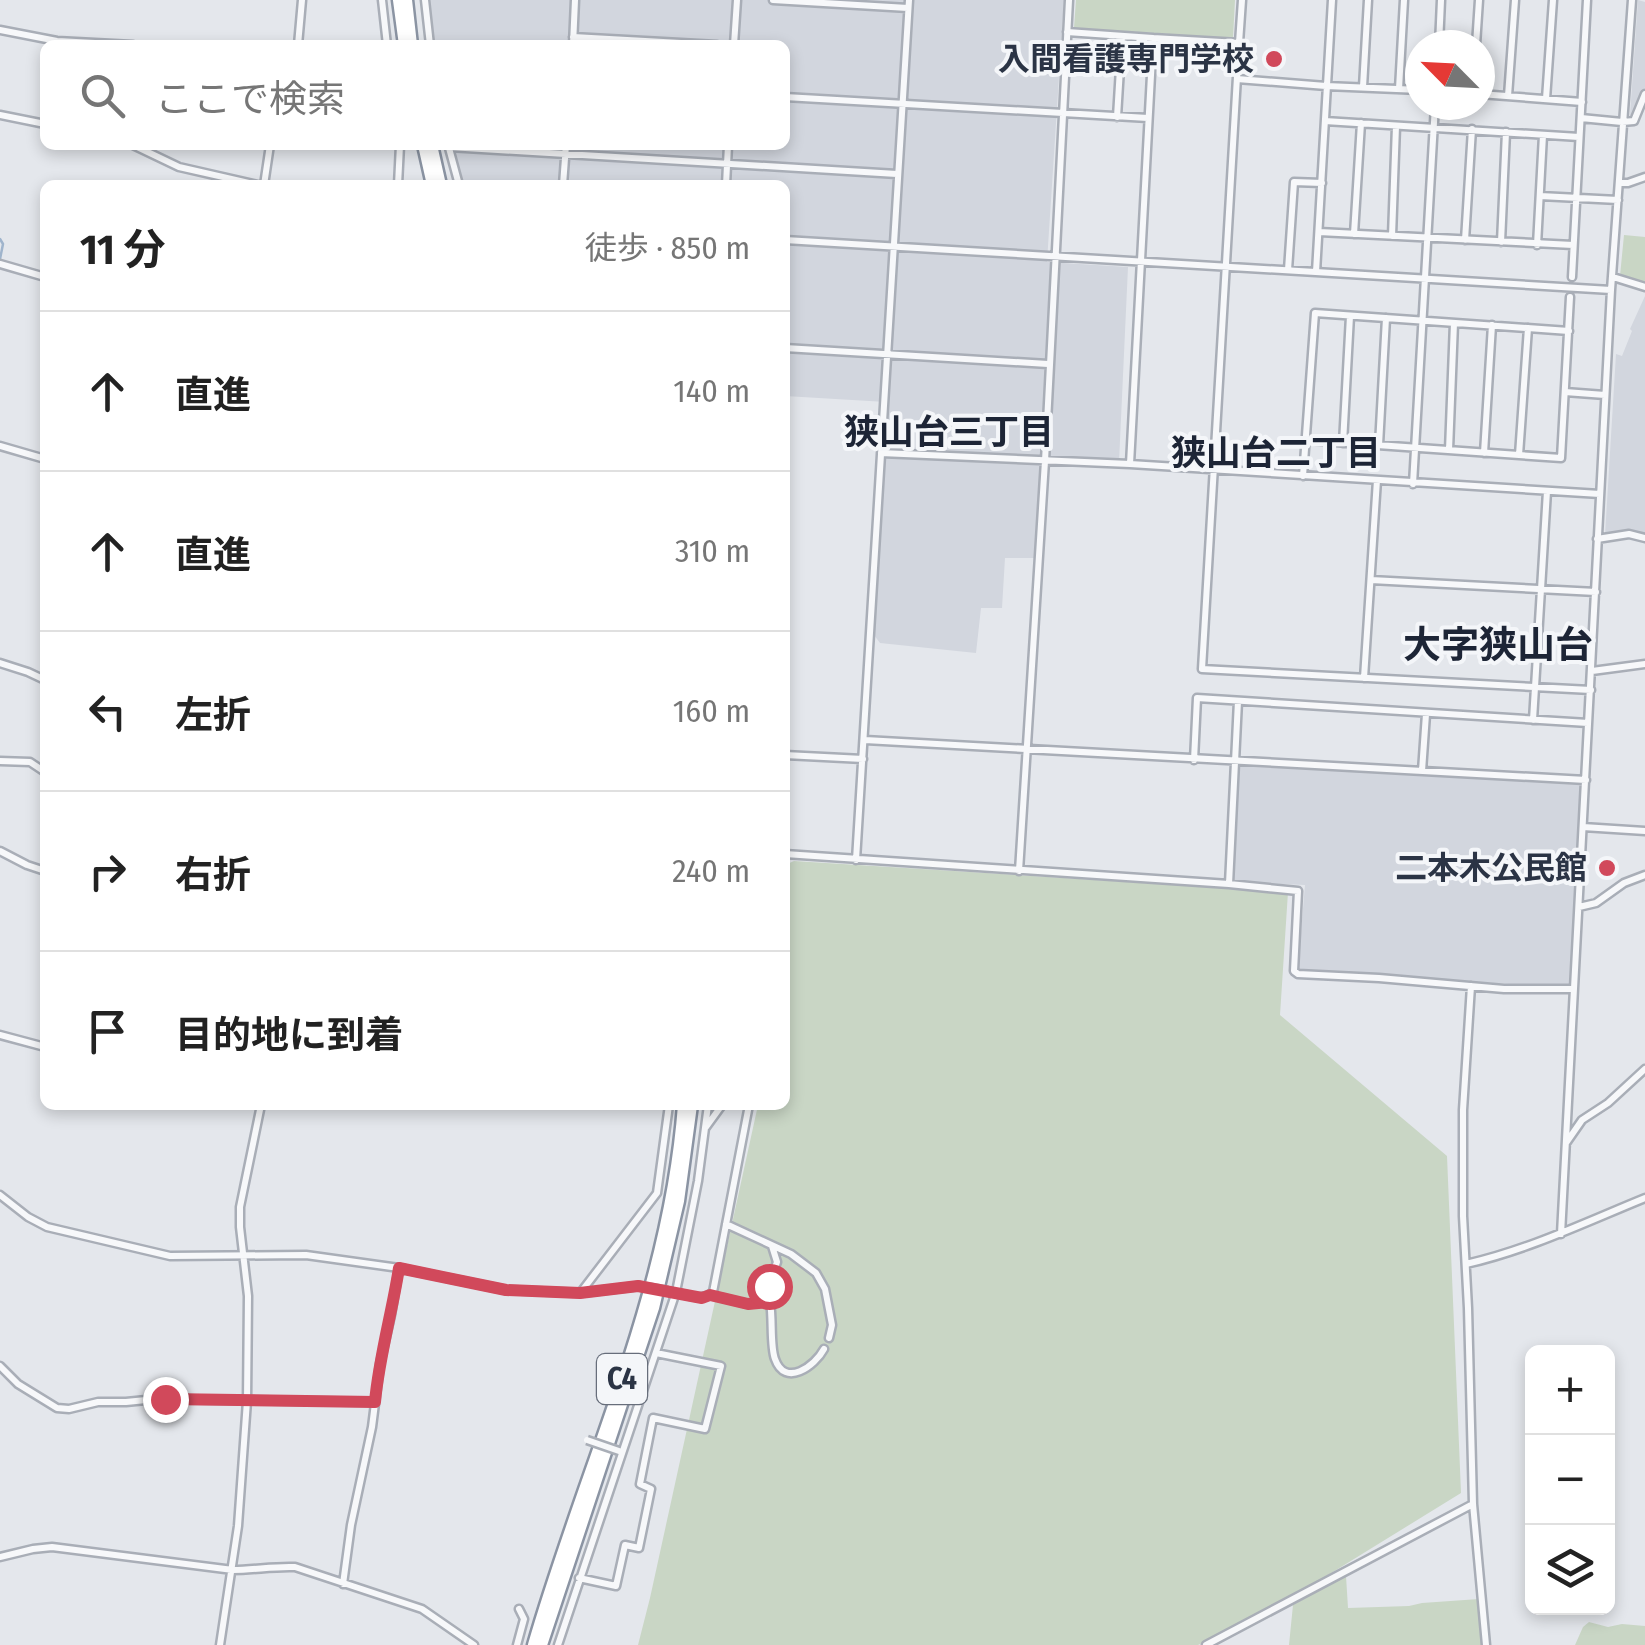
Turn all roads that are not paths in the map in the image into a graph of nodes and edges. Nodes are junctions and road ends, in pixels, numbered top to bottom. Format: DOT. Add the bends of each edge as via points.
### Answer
graph roads {
  1 [pos="302,0"];
  2 [pos="382,0"];
  3 [pos="398,0"];
  4 [pos="406,0"];
  5 [pos="424,0"];
  6 [pos="574,0"];
  7 [pos="737,0"];
  8 [pos="773,0"];
  9 [pos="1069,0"];
  10 [pos="1242,0"];
  11 [pos="1332,0"];
  12 [pos="1368,0"];
  13 [pos="1404,0"];
  14 [pos="1441,0"];
  15 [pos="1478,0"];
  16 [pos="1515,0"];
  17 [pos="1552,0"];
  18 [pos="1587,0"];
  19 [pos="1632,0"];
  20 [pos="908,4"];
  21 [pos="0,30"];
  22 [pos="1440,30"];
  23 [pos="1477,30"];
  24 [pos="1067,32"];
  25 [pos="1122,36"];
  26 [pos="1153,38"];
  27 [pos="57,40"];
  28 [pos="298,40"];
  29 [pos="387,40"];
  30 [pos="403,40"];
  31 [pos="411,40"];
  32 [pos="429,40"];
  33 [pos="573,40"];
  34 [pos="734,40"];
  35 [pos="1239,43"];
  36 [pos="1237,79"];
  37 [pos="1326,86"];
  38 [pos="1363,87"];
  39 [pos="1399,89"];
  40 [pos="1405,89"];
  41 [pos="1645,94"];
  42 [pos="1495,95"];
  43 [pos="1508,96"];
  44 [pos="790,97"];
  45 [pos="1546,99"];
  46 [pos="1582,102"];
  47 [pos="901,104"];
  48 [pos="1062,113"];
  49 [pos="0,115"];
  50 [pos="1118,116"];
  51 [pos="1148,118"];
  52 [pos="1581,118"];
  53 [pos="1434,120"];
  54 [pos="1325,122"];
  55 [pos="1622,122"];
  56 [pos="40,123"];
  57 [pos="1361,124"];
  58 [pos="1396,126"];
  59 [pos="1434,127"];
  60 [pos="1472,130"];
  61 [pos="1506,132"];
  62 [pos="1543,135"];
  63 [pos="1580,137"];
  64 [pos="143,150"];
  65 [pos="269,150"];
  66 [pos="400,150"];
  67 [pos="423,150"];
  68 [pos="433,150"];
  69 [pos="450,150"];
  70 [pos="501,150"];
  71 [pos="566,150"];
  72 [pos="728,150"];
  73 [pos="565,155"];
  74 [pos="727,165"];
  75 [pos="897,174"];
  76 [pos="1645,177"];
  77 [pos="238,180"];
  78 [pos="262,180"];
  79 [pos="398,180"];
  80 [pos="431,180"];
  81 [pos="440,180"];
  82 [pos="458,180"];
  83 [pos="563,180"];
  84 [pos="726,180"];
  85 [pos="1322,183"];
  86 [pos="1619,184"];
  87 [pos="1540,196"];
  88 [pos="1576,198"];
  89 [pos="1618,200"];
  90 [pos="1319,232"];
  91 [pos="1354,234"];
  92 [pos="1392,236"];
  93 [pos="1428,238"];
  94 [pos="790,240"];
  95 [pos="1465,240"];
  96 [pos="1501,242"];
  97 [pos="1538,244"];
  98 [pos="892,246"];
  99 [pos="1574,246"];
  100 [pos="1055,255"];
  101 [pos="1140,261"];
  102 [pos="0,264"];
  103 [pos="1226,266"];
  104 [pos="1288,270"];
  105 [pos="1316,272"];
  106 [pos="40,276"];
  107 [pos="1572,277"];
  108 [pos="1612,277"];
  109 [pos="1425,278"];
  110 [pos="1645,287"];
  111 [pos="1610,290"];
  112 [pos="1570,297"];
  113 [pos="1350,316"];
  114 [pos="1386,318"];
  115 [pos="1423,321"];
  116 [pos="1454,323"];
  117 [pos="1492,326"];
  118 [pos="1528,328"];
  119 [pos="1569,331"];
  120 [pos="790,348"];
  121 [pos="888,354"];
  122 [pos="1048,364"];
  123 [pos="1565,392"];
  124 [pos="1605,395"];
  125 [pos="1306,440"];
  126 [pos="1343,442"];
  127 [pos="1379,445"];
  128 [pos="0,446"];
  129 [pos="1416,448"];
  130 [pos="1449,450"];
  131 [pos="1484,452"];
  132 [pos="881,453"];
  133 [pos="1519,455"];
  134 [pos="40,457"];
  135 [pos="1044,461"];
  136 [pos="1130,464"];
  137 [pos="1214,471"];
  138 [pos="1303,476"];
  139 [pos="1377,480"];
  140 [pos="1413,484"];
  141 [pos="1547,491"];
  142 [pos="1600,494"];
  143 [pos="1645,538"];
  144 [pos="1598,539"];
  145 [pos="1371,580"];
  146 [pos="1541,589"];
  147 [pos="1596,592"];
  148 [pos="0,663"];
  149 [pos="1645,664"];
  150 [pos="1592,671"];
  151 [pos="40,678"];
  152 [pos="1364,678"];
  153 [pos="1535,688"];
  154 [pos="1591,690"];
  155 [pos="1238,701"];
  156 [pos="1426,714"];
  157 [pos="1534,720"];
  158 [pos="1589,723"];
  159 [pos="865,740"];
  160 [pos="1027,750"];
  161 [pos="790,755"];
  162 [pos="863,759"];
  163 [pos="1194,760"];
  164 [pos="0,761"];
  165 [pos="1236,761"];
  166 [pos="40,769"];
  167 [pos="1422,771"];
  168 [pos="1586,780"];
  169 [pos="1583,827"];
  170 [pos="1645,831"];
  171 [pos="0,851"];
  172 [pos="790,854"];
  173 [pos="856,860"];
  174 [pos="40,870"];
  175 [pos="1020,871"];
  176 [pos="1645,874"];
  177 [pos="1229,884"];
  178 [pos="1579,907"];
  179 [pos="1471,986"];
  180 [pos="1574,990"];
  181 [pos="0,1035"];
  182 [pos="40,1046"];
  183 [pos="1645,1069"];
  184 [pos="260,1110"];
  185 [pos="668,1110"];
  186 [pos="682,1110"];
  187 [pos="691,1110"];
  188 [pos="708,1110"];
  189 [pos="719,1110"];
  190 [pos="748,1110"];
  191 [pos="706,1128"];
  192 [pos="1566,1144"];
  193 [pos="0,1195"];
  194 [pos="1645,1198"];
  195 [pos="726,1224"];
  196 [pos="1561,1234"];
  197 [pos="772,1245"];
  198 [pos="791,1254"];
  199 [pos="243,1256"];
  200 [pos="777,1262"];
  201 [pos="1466,1264"];
  202 [pos="399,1268"];
  203 [pos="672,1292"];
  204 [pos="580,1293"];
  205 [pos="710,1295"];
  206 [pos="770,1302"];
  207 [pos="828,1338"];
  208 [pos="824,1349"];
  209 [pos="656,1353"];
  210 [pos="0,1366"];
  211 [pos="247,1400"];
  212 [pos="375,1402"];
  213 [pos="587,1440"];
  214 [pos="620,1451"];
  215 [pos="1473,1504"];
  216 [pos="0,1557"];
  217 [pos="232,1570"];
  218 [pos="579,1578"];
  219 [pos="343,1584"];
  220 [pos="519,1609"];
  221 [pos="1222,1641"];
  222 [pos="220,1645"];
  223 [pos="474,1645"];
  224 [pos="517,1645"];
  225 [pos="532,1645"];
  226 [pos="542,1645"];
  227 [pos="558,1645"];
  228 [pos="1206,1645"];
  229 [pos="1486,1645"];
  1 -- 28 [label="street"];
  2 -- 29 [label="street"];
  3 -- 30 [label="highway"];
  4 -- 31 [label="highway"];
  5 -- 32 [label="street"];
  6 -- 33 [label="street"];
  7 -- 34 [label="street"];
  8 -- 20 [label="street"];
  9 -- 24 [label="street"];
  10 -- 35 [label="street"];
  11 -- 37 [label="street"];
  12 -- 38 [label="street"];
  13 -- 39 [label="street"];
  14 -- 22 [label="street"];
  15 -- 23 [label="street"];
  16 -- 43 [label="street"];
  17 -- 45 [label="street"];
  18 -- 46 [label="street"];
  19 -- 55 [label="street"];
  20 -- 47 [label="street"];
  21 -- 27 [label="street"];
  24 -- 25 [label="street"];
  24 -- 48 [label="street"];
  25 -- 26 [label="street"];
  25 -- 50 [label="street"];
  26 -- 35 [label="street"];
  26 -- 51 [label="street"];
  35 -- 36 [label="street"];
  36 -- 37 [label="street"];
  36 -- 103 [label="street"];
  37 -- 38 [label="street"];
  37 -- 54 [label="street"];
  38 -- 39 [label="street"];
  39 -- 40 [label="street"];
  41 -- 55 [label="street" via="1634,120"];
  42 -- 43 [label="street"];
  43 -- 45 [label="street"];
  44 -- 47 [label="street"];
  45 -- 46 [label="street"];
  46 -- 52 [label="street"];
  47 -- 48 [label="street"];
  47 -- 75 [label="street"];
  48 -- 50 [label="street"];
  48 -- 100 [label="street"];
  49 -- 56 [label="street"];
  50 -- 51 [label="street"];
  51 -- 101 [label="street"];
  52 -- 55 [label="street"];
  52 -- 63 [label="street"];
  53 -- 59 [label="street"];
  54 -- 57 [label="street"];
  54 -- 85 [label="street"];
  55 -- 86 [label="street"];
  57 -- 58 [label="street"];
  57 -- 91 [label="street"];
  58 -- 59 [label="street"];
  58 -- 92 [label="street"];
  59 -- 60 [label="street"];
  59 -- 93 [label="street"];
  60 -- 61 [label="street"];
  60 -- 95 [label="street"];
  61 -- 62 [label="street"];
  61 -- 96 [label="street"];
  62 -- 63 [label="street"];
  62 -- 87 [label="street"];
  63 -- 88 [label="street"];
  64 -- 77 [label="street" via="179,167"];
  65 -- 78 [label="street"];
  66 -- 79 [label="street"];
  67 -- 80 [label="highway"];
  68 -- 81 [label="highway"];
  69 -- 82 [label="street"];
  70 -- 73 [label="street"];
  71 -- 73 [label="street"];
  72 -- 74 [label="street"];
  73 -- 74 [label="street"];
  73 -- 83 [label="street"];
  74 -- 75 [label="street"];
  74 -- 84 [label="street"];
  75 -- 98 [label="street"];
  76 -- 86 [label="street"];
  85 -- 90 [label="street"];
  85 -- 104 [label="street" via="1294,182"];
  86 -- 89 [label="street"];
  87 -- 88 [label="street"];
  87 -- 97 [label="street"];
  88 -- 89 [label="street"];
  88 -- 99 [label="street"];
  89 -- 108 [label="street"];
  90 -- 91 [label="street"];
  90 -- 105 [label="street"];
  91 -- 92 [label="street"];
  92 -- 93 [label="street"];
  93 -- 95 [label="street"];
  93 -- 109 [label="street"];
  94 -- 98 [label="street"];
  95 -- 96 [label="street"];
  96 -- 97 [label="street"];
  97 -- 99 [label="street"];
  98 -- 100 [label="street"];
  98 -- 121 [label="street"];
  99 -- 107 [label="street"];
  100 -- 101 [label="street"];
  100 -- 122 [label="street"];
  101 -- 103 [label="street"];
  101 -- 136 [label="street"];
  102 -- 106 [label="street"];
  103 -- 104 [label="street"];
  103 -- 137 [label="street"];
  104 -- 105 [label="street"];
  105 -- 109 [label="street"];
  108 -- 110 [label="street"];
  108 -- 111 [label="street"];
  109 -- 111 [label="street"];
  109 -- 115 [label="street"];
  111 -- 124 [label="street"];
  112 -- 119 [label="street"];
  113 -- 114 [label="street"];
  113 -- 125 [label="street" via="1315,313"];
  113 -- 126 [label="street"];
  114 -- 115 [label="street"];
  114 -- 127 [label="street"];
  115 -- 116 [label="street"];
  115 -- 129 [label="street"];
  116 -- 117 [label="street"];
  116 -- 130 [label="street"];
  117 -- 118 [label="street"];
  117 -- 131 [label="street"];
  118 -- 119 [label="street"];
  118 -- 133 [label="street"];
  119 -- 123 [label="street"];
  120 -- 121 [label="street"];
  121 -- 122 [label="street"];
  121 -- 132 [label="street"];
  122 -- 135 [label="street"];
  123 -- 124 [label="street"];
  123 -- 133 [label="street" via="1561,458"];
  124 -- 142 [label="street"];
  125 -- 126 [label="street"];
  125 -- 138 [label="street"];
  126 -- 127 [label="street"];
  127 -- 129 [label="street"];
  128 -- 134 [label="street"];
  129 -- 130 [label="street"];
  129 -- 140 [label="street"];
  130 -- 131 [label="street"];
  131 -- 133 [label="street"];
  132 -- 135 [label="street"];
  132 -- 159 [label="street"];
  135 -- 136 [label="street"];
  135 -- 160 [label="street"];
  136 -- 137 [label="street"];
  137 -- 138 [label="street"];
  137 -- 152 [label="street" via="1202,669"];
  138 -- 139 [label="street"];
  139 -- 140 [label="street"];
  139 -- 145 [label="street"];
  140 -- 141 [label="street"];
  141 -- 142 [label="street"];
  141 -- 146 [label="street"];
  142 -- 144 [label="street"];
  143 -- 144 [label="street"];
  144 -- 147 [label="street"];
  145 -- 146 [label="street"];
  145 -- 152 [label="street"];
  146 -- 147 [label="street"];
  146 -- 153 [label="street"];
  147 -- 150 [label="street"];
  148 -- 151 [label="street"];
  149 -- 150 [label="street"];
  150 -- 154 [label="street"];
  152 -- 153 [label="street"];
  153 -- 154 [label="street"];
  153 -- 157 [label="street"];
  154 -- 158 [label="street"];
  155 -- 156 [label="street"];
  155 -- 163 [label="street" via="1197,698"];
  155 -- 165 [label="street"];
  156 -- 157 [label="street"];
  156 -- 167 [label="street"];
  157 -- 158 [label="street"];
  158 -- 168 [label="street"];
  159 -- 160 [label="street"];
  159 -- 162 [label="street"];
  160 -- 163 [label="street"];
  160 -- 175 [label="street"];
  161 -- 162 [label="street"];
  162 -- 173 [label="street"];
  163 -- 165 [label="street"];
  164 -- 166 [label="street"];
  165 -- 167 [label="street"];
  165 -- 177 [label="street"];
  167 -- 168 [label="street"];
  168 -- 169 [label="street"];
  169 -- 170 [label="street"];
  169 -- 178 [label="street"];
  171 -- 174 [label="street"];
  172 -- 173 [label="street"];
  173 -- 175 [label="street"];
  175 -- 177 [label="street"];
  176 -- 178 [label="street"];
  177 -- 179 [label="street" via="1298,891 1295,973"];
  178 -- 180 [label="street"];
  179 -- 180 [label="street"];
  179 -- 201 [label="street" via="1462,1140"];
  180 -- 192 [label="street"];
  181 -- 182 [label="street"];
  183 -- 192 [label="street" via="1582,1120"];
  184 -- 199 [label="street" via="240,1207"];
  185 -- 204 [label="street" via="656,1192"];
  186 -- 225 [label="highway, C4" via="646,1306"];
  187 -- 226 [label="highway, C4" via="654,1308"];
  188 -- 191 [label="street"];
  189 -- 191 [label="street"];
  190 -- 195 [label="street"];
  191 -- 203 [label="street"];
  192 -- 196 [label="street"];
  193 -- 199 [label="street" via="53,1229 170,1256"];
  194 -- 196 [label="street"];
  195 -- 197 [label="street"];
  195 -- 205 [label="street"];
  196 -- 201 [label="street"];
  197 -- 198 [label="street"];
  197 -- 200 [label="street"];
  198 -- 200 [label="street"];
  198 -- 207 [label="street" via="822,1282 832,1326"];
  199 -- 202 [label="street" via="306,1255"];
  199 -- 211 [label="street"];
  200 -- 206 [label="street"];
  201 -- 215 [label="street"];
  202 -- 204 [label="street" via="506,1290"];
  202 -- 212 [label="street"];
  203 -- 204 [label="street, bridge" via="638,1286"];
  203 -- 205 [label="street"];
  203 -- 209 [label="street"];
  205 -- 206 [label="street"];
  206 -- 208 [label="street" via="774,1357 781,1368 806,1370"];
  209 -- 214 [label="street"];
  209 -- 218 [label="street" via="721,1366 705,1428 653,1418 640,1484 651,1489 638,1548 625,1545 616,1586"];
  210 -- 211 [label="street" via="28,1391 64,1409 156,1399"];
  211 -- 212 [label="street"];
  211 -- 217 [label="street"];
  212 -- 219 [label="street"];
  213 -- 214 [label="street, bridge"];
  214 -- 218 [label="street"];
  215 -- 221 [label="street"];
  215 -- 229 [label="street"];
  216 -- 217 [label="street" via="52,1547"];
  217 -- 219 [label="street" via="295,1567"];
  217 -- 222 [label="street"];
  218 -- 227 [label="street"];
  219 -- 223 [label="street" via="422,1609"];
  220 -- 224 [label="street" via="524,1619"];
  221 -- 228 [label="street"];
}
